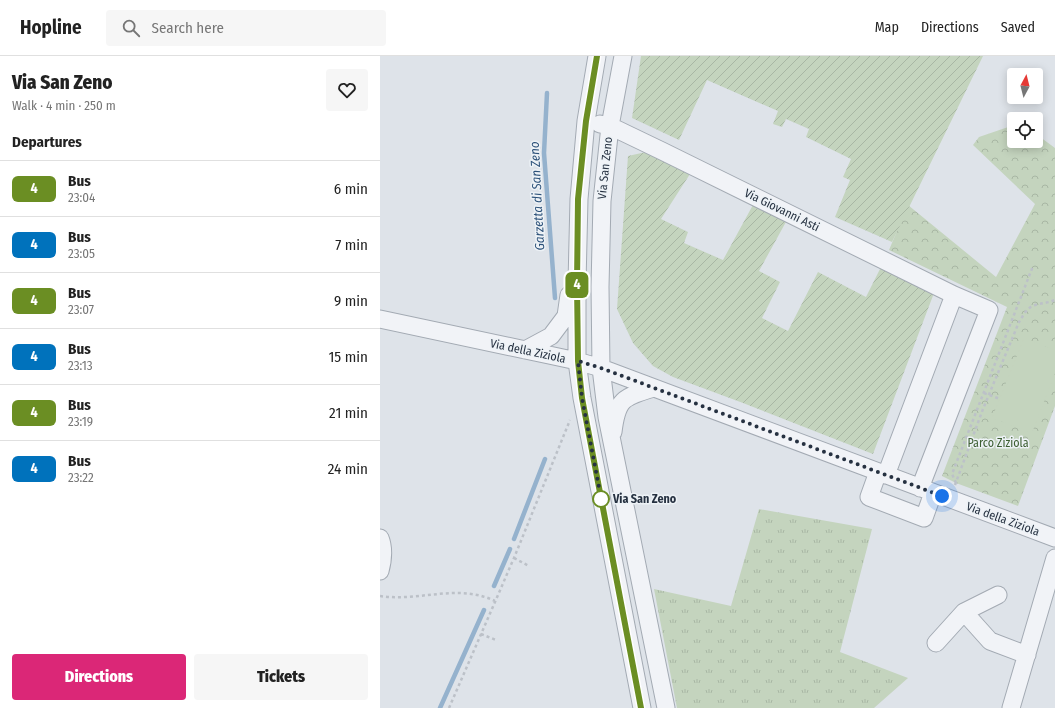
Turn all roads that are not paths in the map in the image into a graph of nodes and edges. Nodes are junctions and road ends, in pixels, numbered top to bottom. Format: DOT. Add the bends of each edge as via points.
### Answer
graph roads {
  1 [pos="597,56"];
  2 [pos="623,56"];
  3 [pos="586,121"];
  4 [pos="610,126"];
  5 [pos="579,233"];
  6 [pos="954,294"];
  7 [pos="380,319"];
  8 [pos="526,350"];
  9 [pos="578,361"];
  10 [pos="601,368"];
  11 [pos="654,388"];
  12 [pos="612,442"];
  13 [pos="882,473"];
  14 [pos="927,490"];
  15 [pos="380,538"];
  16 [pos="1055,538"];
  17 [pos="1055,558"];
  18 [pos="380,571"];
  19 [pos="998,596"];
  20 [pos="964,612"];
  21 [pos="936,643"];
  22 [pos="1027,655"];
  23 [pos="642,708"];
  24 [pos="666,708"];
  25 [pos="1011,708"];
  1 -- 3 [label="street, Via San Zeno"];
  2 -- 4 [label="street, Via San Zeno"];
  3 -- 4 [label="street, Via San Zeno"];
  3 -- 5 [label="street, Via San Zeno" via="578,199"];
  4 -- 6 [label="street, Via Giovanni Asti"];
  4 -- 10 [label="street, Via San Zeno" via="602,202"];
  5 -- 8 [label="street" via="570,255 570,288 566,316 551,336"];
  5 -- 9 [label="street, Via San Zeno"];
  6 -- 13 [label="street"];
  6 -- 14 [label="street, Via Giovanni Asti" via="989,310"];
  7 -- 8 [label="street, Via della Ziziola"];
  8 -- 9 [label="street, Via della Ziziola"];
  9 -- 10 [label="street, Via della Ziziola"];
  9 -- 23 [label="street, Via San Zeno" via="582,398"];
  10 -- 11 [label="street, Via della Ziziola"];
  10 -- 12 [label="street, Via San Zeno"];
  11 -- 12 [label="street" via="633,394 621,402 615,416"];
  11 -- 13 [label="street, Via della Ziziola"];
  12 -- 24 [label="street, Via San Zeno"];
  13 -- 14 [label="street, Via della Ziziola"];
  13 -- 14 [label="street" via="869,497 924,518"];
  14 -- 16 [label="street, Via della Ziziola"];
  15 -- 18 [label="street" via="383,561"];
  17 -- 22 [label="street"];
  19 -- 20 [label="street"];
  20 -- 21 [label="street"];
  20 -- 22 [label="street" via="990,641"];
  22 -- 25 [label="street"];
}
